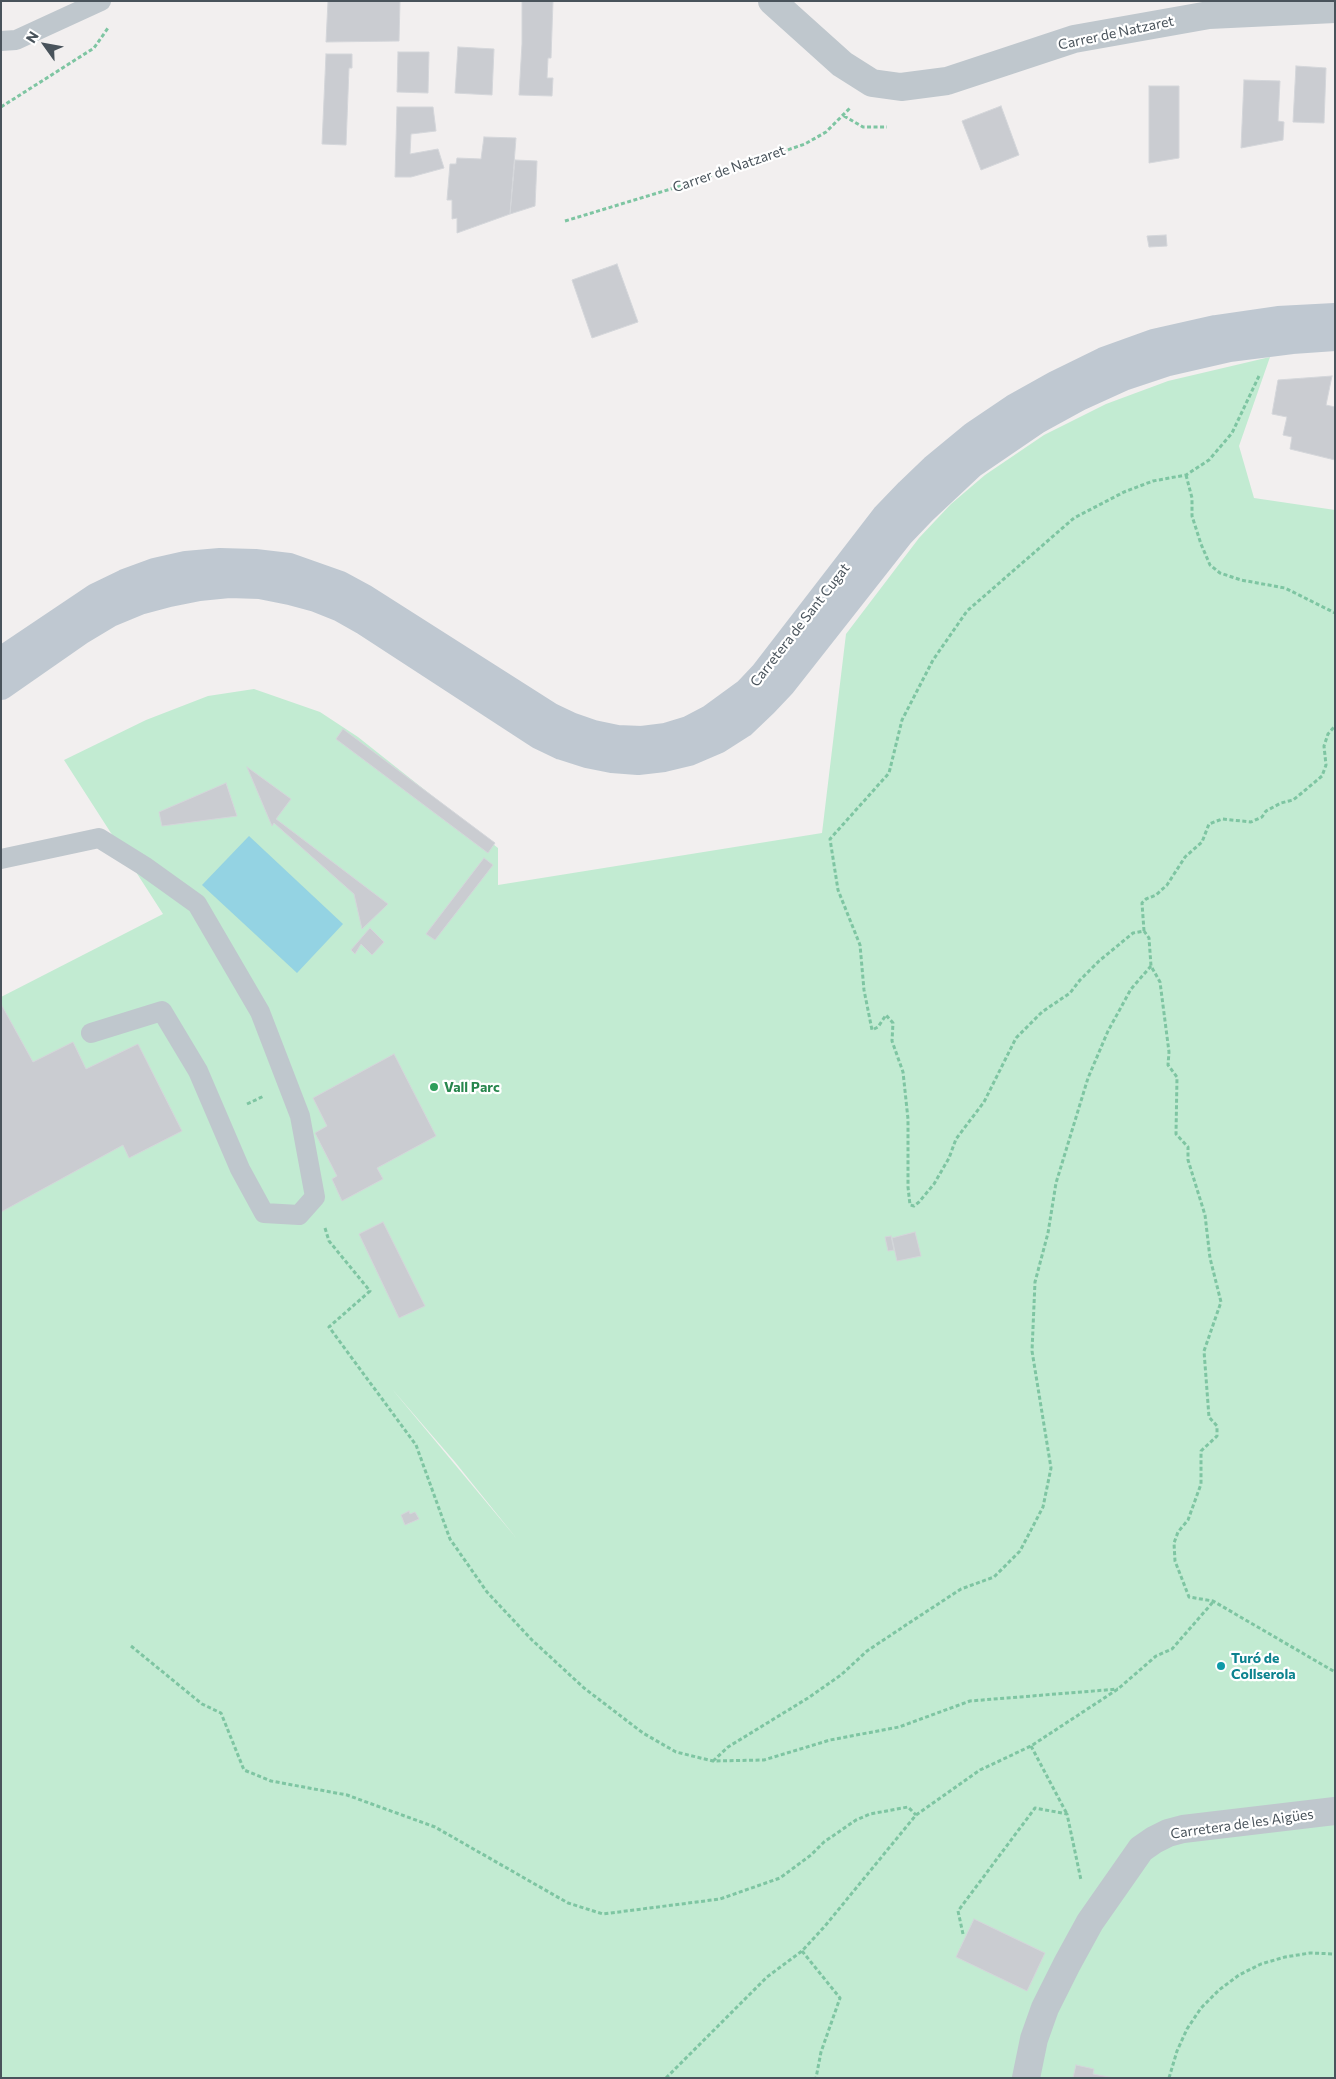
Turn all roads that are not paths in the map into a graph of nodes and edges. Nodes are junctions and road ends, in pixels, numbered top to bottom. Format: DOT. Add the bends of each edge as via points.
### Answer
graph roads {
  1 [pos="100,1"];
  2 [pos="772,1"];
  3 [pos="1335,9"];
  4 [pos="1,41"];
  5 [pos="1335,317"];
  6 [pos="1335,337"];
  7 [pos="1,661"];
  8 [pos="1,686"];
  9 [pos="1,859"];
  10 [pos="91,1033"];
  11 [pos="1335,1811"];
  12 [pos="1026,2078"];
  1 -- 4 [label="lane" via="16,40"];
  2 -- 3 [label="street, Carrer de Natzaret" via="842,64 872,83 901,87 947,81 1074,39 1209,15"];
  5 -- 7 [label="main road, Carretera de Sant Cugat" via="1234,326 1154,343 1104,361 1014,408 934,468 897,505 747,692 710,719 666,737 617,739 570,726 550,717 356,594 315,575 272,565 220,562 155,572 96,597"];
  6 -- 8 [label="main road, Carretera de Sant Cugat" via="1229,348 1168,362 1079,397 1038,420 971,465 923,510 900,534 782,684 742,724 689,752 638,761 595,756 562,746 539,735 341,608 299,593 260,585 199,587 139,601 80,631"];
  9 -- 10 [label="lane" via="99,838 197,904 260,1012 300,1116 315,1197 299,1215 264,1213 240,1169 198,1071 162,1011"];
  11 -- 12 [label="street, Carretera de les Aigües" via="1183,1829 1168,1833 1141,1849 1090,1922 1045,2008"];
}
